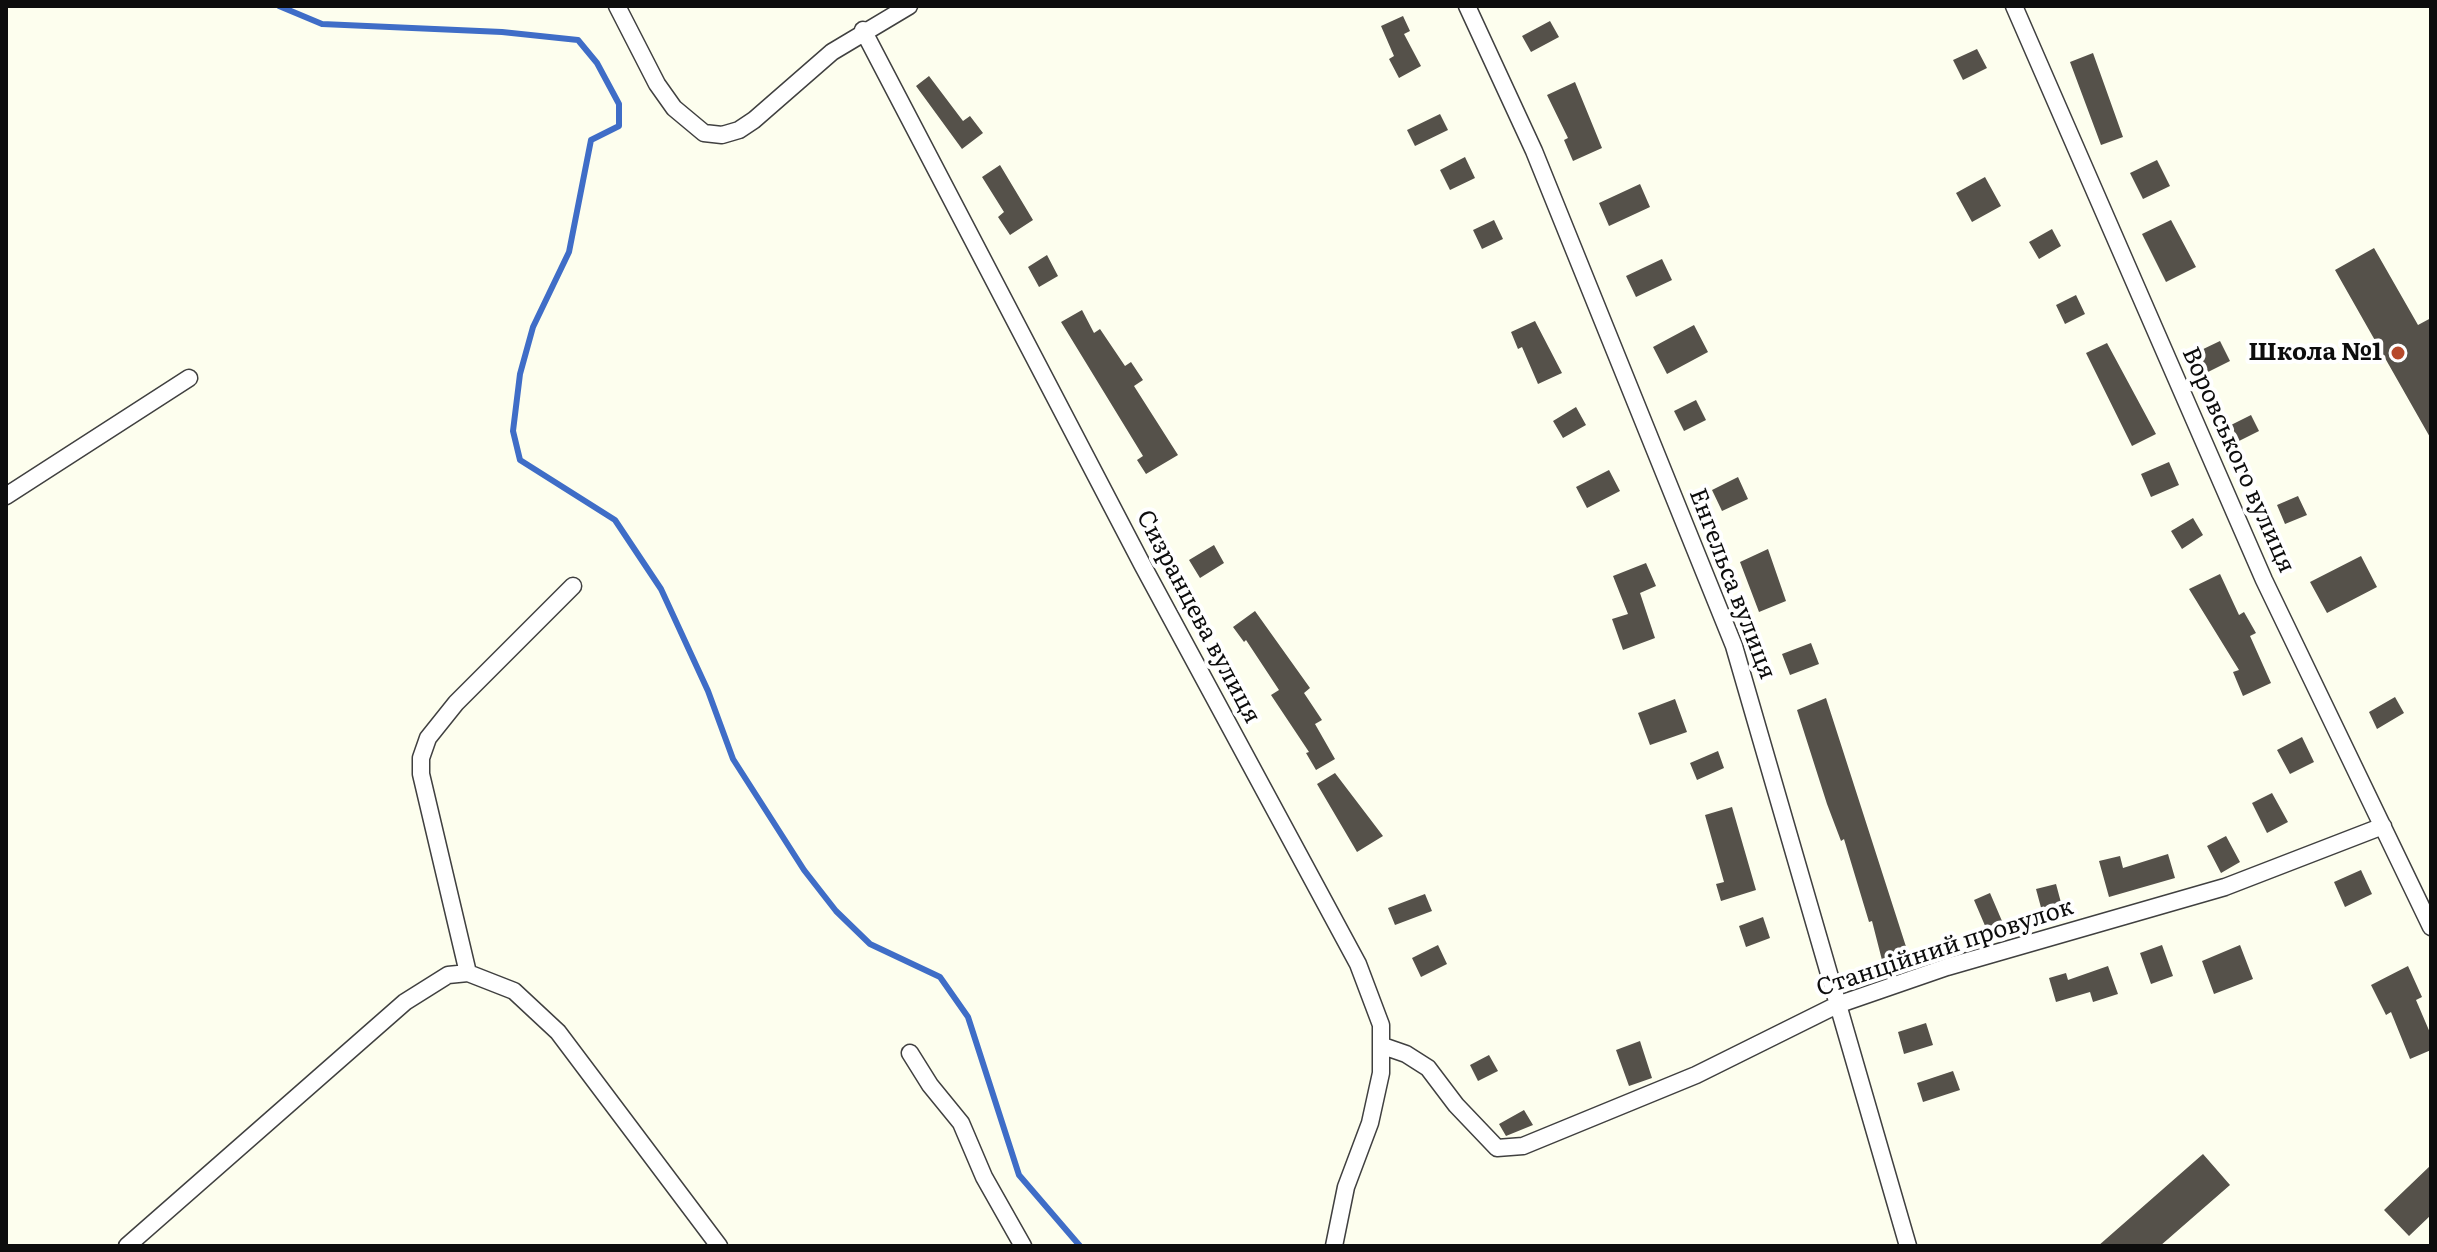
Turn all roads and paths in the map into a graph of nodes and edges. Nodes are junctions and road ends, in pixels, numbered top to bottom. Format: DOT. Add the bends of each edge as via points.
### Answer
graph roads {
  1 [pos="617,6"];
  2 [pos="909,6"];
  3 [pos="1467,6"];
  4 [pos="2014,6"];
  5 [pos="863,30"];
  6 [pos="189,378"];
  7 [pos="7,495"];
  8 [pos="573,586"];
  9 [pos="2383,826"];
  10 [pos="2431,927"];
  11 [pos="468,973"];
  12 [pos="1837,1005"];
  13 [pos="1383,1046"];
  14 [pos="910,1053"];
  15 [pos="127,1246"];
  16 [pos="719,1246"];
  17 [pos="1023,1246"];
  18 [pos="1334,1246"];
  19 [pos="1908,1246"];
  1 -- 5 [label="street" via="674,108 704,133 722,135 739,130"];
  2 -- 5 [label="street"];
  3 -- 12 [label="street, Енгельса вулиця" via="1534,151 1734,646"];
  4 -- 9 [label="street, Воровського вулиця" via="2264,580"];
  5 -- 13 [label="street, Сизранцева вулиця" via="1358,964 1381,1025"];
  6 -- 7 [label="street"];
  8 -- 11 [label="street" via="456,703 428,738 421,758"];
  9 -- 10 [label="street, Воровського вулиця"];
  9 -- 12 [label="street, Станційний провулок" via="2225,887 1947,967"];
  11 -- 15 [label="street" via="448,975 405,1002"];
  11 -- 16 [label="street" via="514,991 558,1032"];
  12 -- 13 [label="street, Станційний провулок" via="1696,1075 1523,1146 1497,1148 1428,1068"];
  12 -- 19 [label="street, Енгельса вулиця"];
  13 -- 18 [label="street, Сизранцева вулиця" via="1376,1098 1346,1187"];
  14 -- 17 [label="street" via="961,1123"];
}
